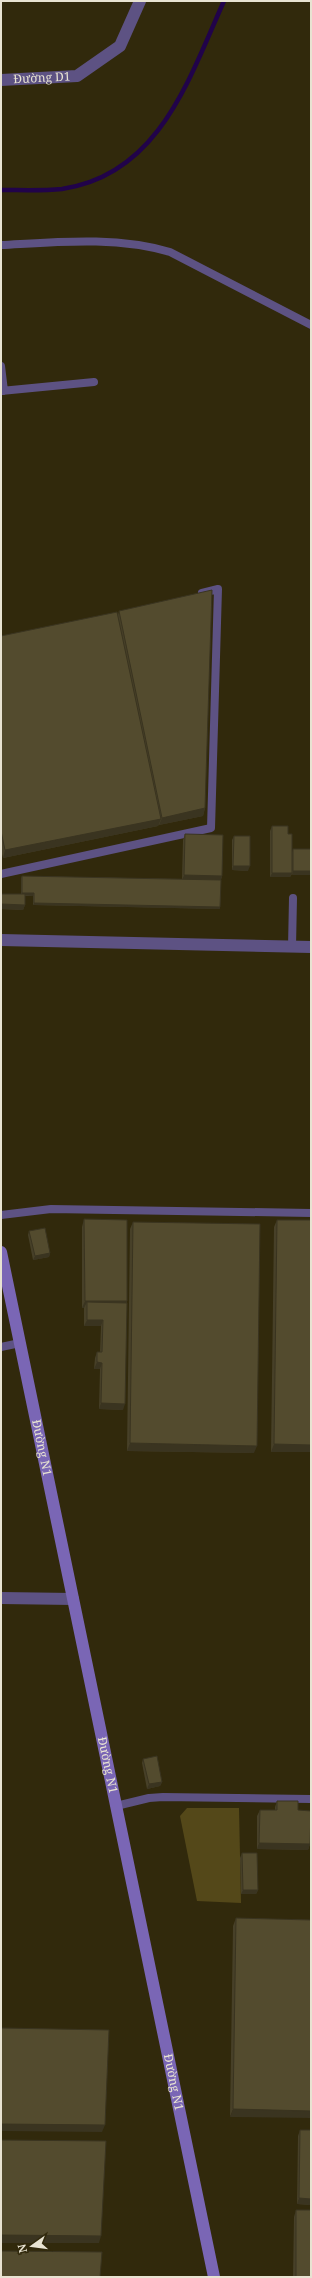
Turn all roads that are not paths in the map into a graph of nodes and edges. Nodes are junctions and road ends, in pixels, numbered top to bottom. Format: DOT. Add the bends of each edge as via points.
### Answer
graph roads {
  1 [pos="140,1"];
  2 [pos="1,80"];
  3 [pos="1,245"];
  4 [pos="311,325"];
  5 [pos="1,366"];
  6 [pos="94,382"];
  7 [pos="2,391"];
  8 [pos="195,595"];
  9 [pos="1,874"];
  10 [pos="293,898"];
  11 [pos="1,940"];
  12 [pos="292,947"];
  13 [pos="311,947"];
  14 [pos="311,1213"];
  15 [pos="1,1215"];
  16 [pos="1,1252"];
  17 [pos="20,1343"];
  18 [pos="1,1347"];
  19 [pos="1,1598"];
  20 [pos="73,1599"];
  21 [pos="311,1799"];
  22 [pos="116,1806"];
  23 [pos="214,2277"];
  1 -- 2 [label="street, Đường D1" via="120,46 77,76"];
  3 -- 4 [label="lane" via="63,242 148,246 170,252"];
  5 -- 7 [label="lane"];
  6 -- 7 [label="lane"];
  8 -- 9 [label="lane" via="218,589 211,828"];
  10 -- 12 [label="lane"];
  11 -- 12 [label="street"];
  12 -- 13 [label="street"];
  14 -- 15 [label="lane" via="51,1209"];
  16 -- 17 [label="street, Đường N1"];
  17 -- 18 [label="lane"];
  17 -- 20 [label="street, Đường N1"];
  19 -- 20 [label="street"];
  20 -- 22 [label="street, Đường N1"];
  21 -- 22 [label="lane" via="163,1797"];
  22 -- 23 [label="street, Đường N1"];
}
